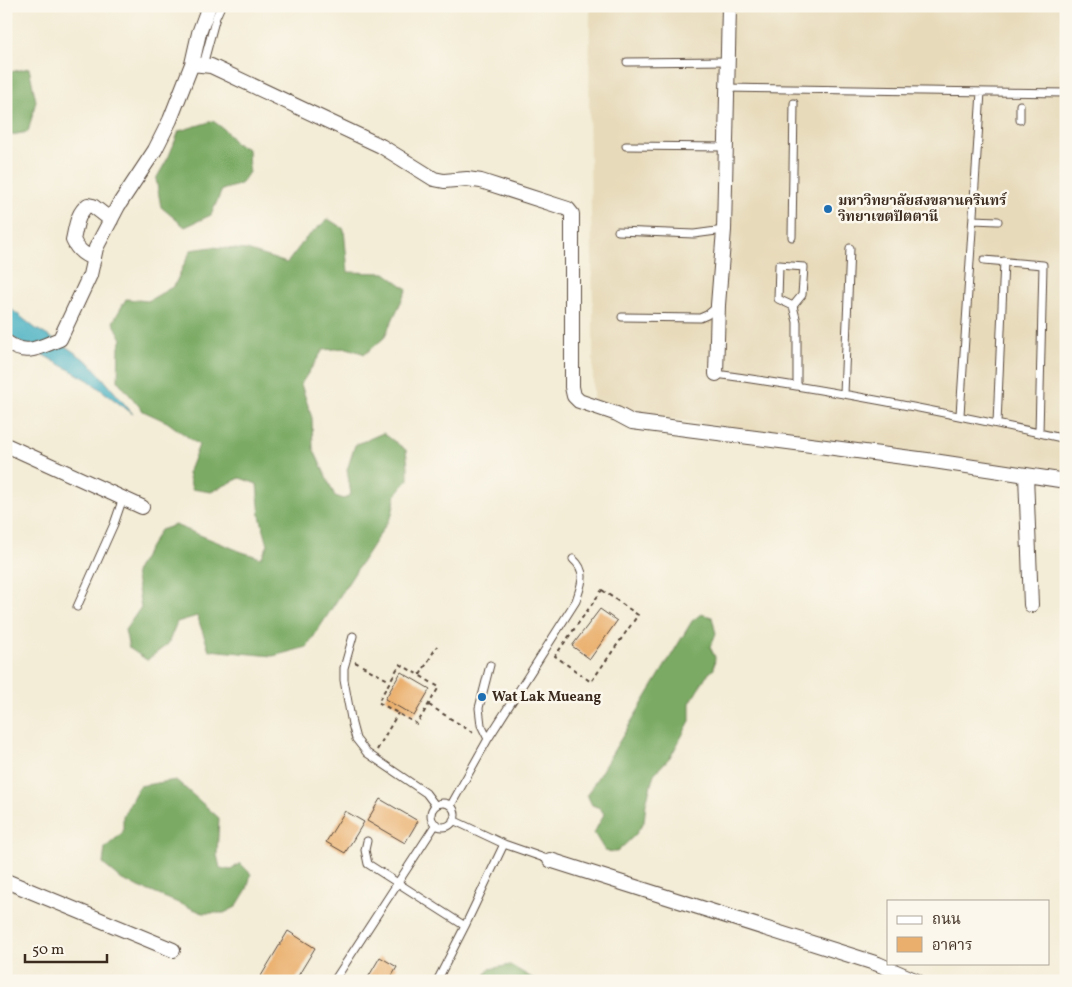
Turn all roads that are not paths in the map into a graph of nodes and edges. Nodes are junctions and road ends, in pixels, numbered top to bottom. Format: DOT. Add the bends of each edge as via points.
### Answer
graph roads {
  1 [pos="209,6"];
  2 [pos="221,6"];
  3 [pos="729,6"];
  4 [pos="728,61"];
  5 [pos="627,62"];
  6 [pos="198,64"];
  7 [pos="727,88"];
  8 [pos="794,89"];
  9 [pos="981,92"];
  10 [pos="1066,93"];
  11 [pos="1020,98"];
  12 [pos="1020,120"];
  13 [pos="626,146"];
  14 [pos="725,147"];
  15 [pos="111,220"];
  16 [pos="973,220"];
  17 [pos="998,220"];
  18 [pos="724,230"];
  19 [pos="618,231"];
  20 [pos="792,237"];
  21 [pos="850,248"];
  22 [pos="94,259"];
  23 [pos="984,260"];
  24 [pos="1004,261"];
  25 [pos="718,305"];
  26 [pos="793,306"];
  27 [pos="622,318"];
  28 [pos="6,342"];
  29 [pos="716,374"];
  30 [pos="797,385"];
  31 [pos="844,394"];
  32 [pos="960,415"];
  33 [pos="997,423"];
  34 [pos="1039,433"];
  35 [pos="1066,439"];
  36 [pos="6,445"];
  37 [pos="1026,475"];
  38 [pos="1066,481"];
  39 [pos="122,498"];
  40 [pos="142,507"];
  41 [pos="573,560"];
  42 [pos="1031,605"];
  43 [pos="77,607"];
  44 [pos="353,636"];
  45 [pos="490,665"];
  46 [pos="488,740"];
  47 [pos="435,805"];
  48 [pos="450,805"];
  49 [pos="454,820"];
  50 [pos="436,824"];
  51 [pos="367,841"];
  52 [pos="504,844"];
  53 [pos="550,860"];
  54 [pos="6,881"];
  55 [pos="397,883"];
  56 [pos="465,926"];
  57 [pos="173,950"];
  58 [pos="334,981"];
  59 [pos="437,981"];
  60 [pos="917,981"];
  1 -- 6 [label="street" via="199,33"];
  2 -- 6 [label="lane"];
  3 -- 4 [label="street"];
  4 -- 5 [label="lane"];
  4 -- 7 [label="street"];
  6 -- 15 [label="street" via="156,150"];
  6 -- 37 [label="street" via="211,66 381,146 434,179 481,181 568,209 572,214 572,387 579,401 632,422"];
  7 -- 8 [label="lane"];
  7 -- 14 [label="street"];
  8 -- 9 [label="lane"];
  8 -- 20 [label="lane"];
  9 -- 11 [label="lane"];
  9 -- 16 [label="lane"];
  10 -- 11 [label="lane"];
  11 -- 12 [label="lane"];
  13 -- 14 [label="lane"];
  14 -- 18 [label="street"];
  15 -- 22 [label="street" via="96,248"];
  15 -- 22 [label="street" via="88,205 77,220 72,240 76,248"];
  16 -- 17 [label="lane"];
  16 -- 32 [label="lane"];
  18 -- 19 [label="lane" via="694,234"];
  18 -- 25 [label="street"];
  21 -- 31 [label="lane"];
  22 -- 28 [label="street" via="90,276 60,339 30,351 14,348"];
  23 -- 24 [label="lane"];
  24 -- 33 [label="lane"];
  24 -- 34 [label="lane" via="1043,264"];
  25 -- 27 [label="lane" via="700,318"];
  25 -- 29 [label="street"];
  26 -- 26 [label="lane" via="802,296 804,267 779,265 778,300"];
  26 -- 30 [label="lane" via="797,322"];
  29 -- 30 [label="lane"];
  30 -- 31 [label="lane"];
  31 -- 32 [label="lane"];
  32 -- 33 [label="lane"];
  33 -- 34 [label="lane"];
  34 -- 35 [label="lane"];
  36 -- 39 [label="street"];
  37 -- 38 [label="street"];
  37 -- 42 [label="street"];
  39 -- 40 [label="street"];
  39 -- 43 [label="lane"];
  41 -- 46 [label="lane" via="582,571 576,601"];
  44 -- 47 [label="lane" via="344,680 356,740 367,753 426,793"];
  45 -- 46 [label="lane" via="478,708"];
  46 -- 48 [label="lane"];
  47 -- 48 [label="lane" via="443,802"];
  47 -- 50 [label="lane" via="430,816"];
  48 -- 49 [label="lane" via="455,812"];
  49 -- 50 [label="lane" via="444,827"];
  49 -- 52 [label="lane"];
  50 -- 55 [label="lane"];
  51 -- 55 [label="lane" via="368,864"];
  52 -- 53 [label="lane"];
  52 -- 56 [label="lane"];
  53 -- 60 [label="street" via="878,964"];
  54 -- 57 [label="street"];
  55 -- 56 [label="lane"];
  55 -- 58 [label="lane"];
  56 -- 59 [label="lane"];
}
